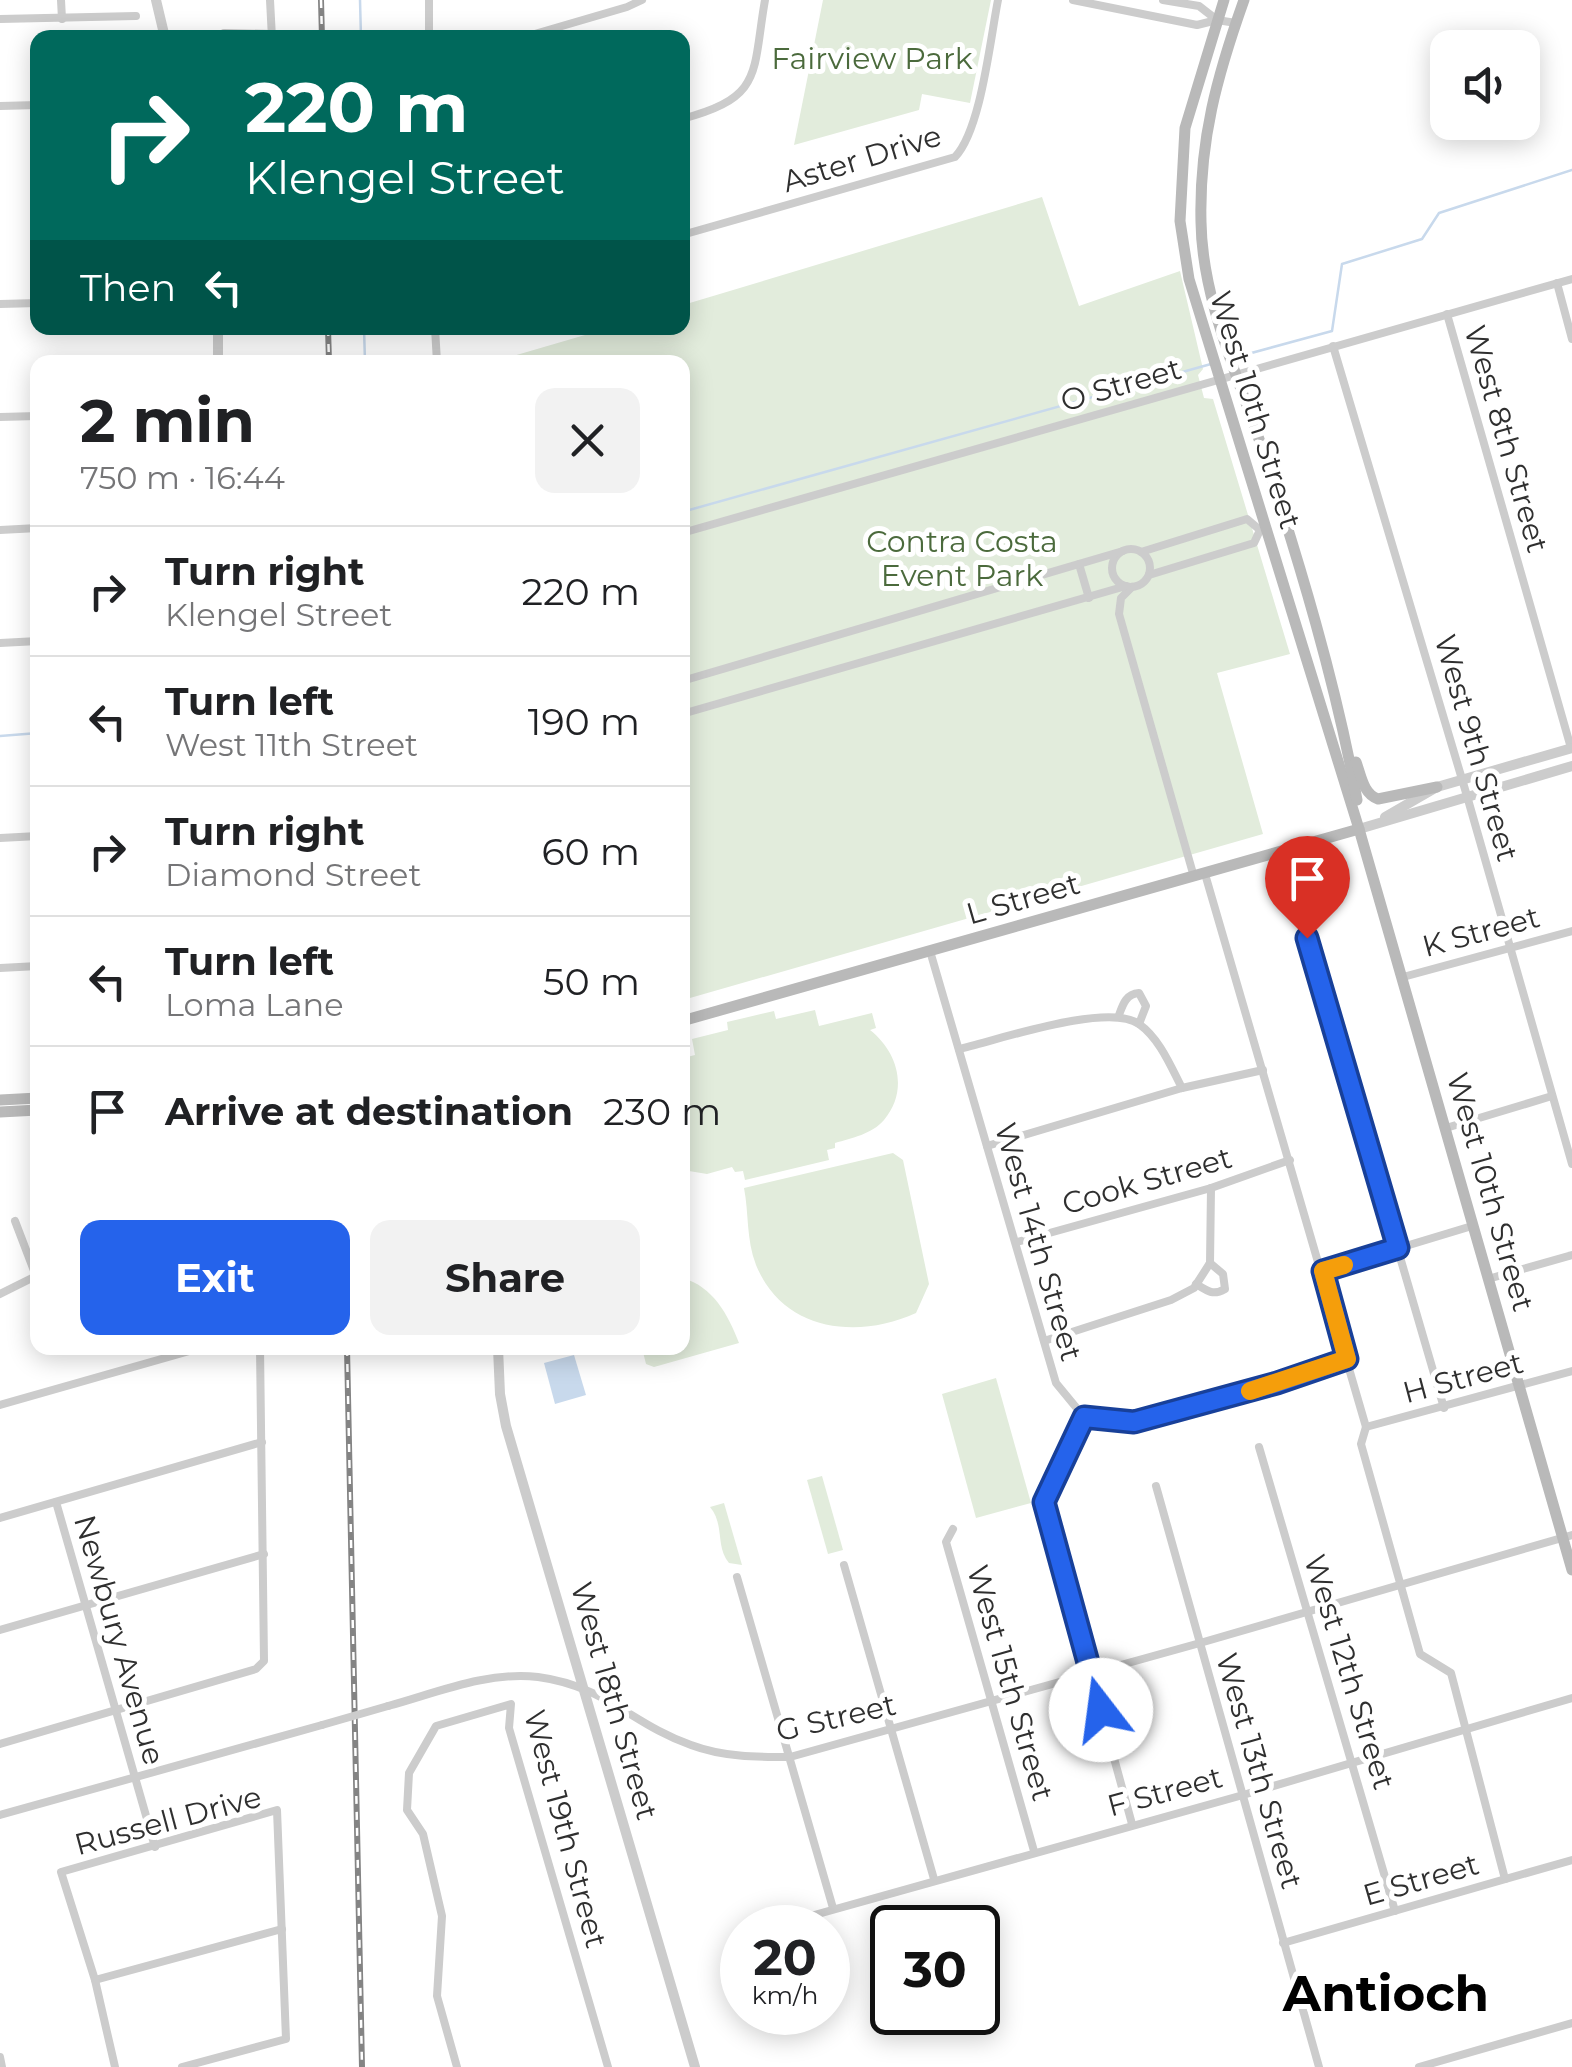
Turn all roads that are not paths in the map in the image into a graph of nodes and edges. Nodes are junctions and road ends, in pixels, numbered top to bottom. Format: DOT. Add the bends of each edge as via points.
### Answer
graph roads {
  1 [pos="61,0"];
  2 [pos="156,0"];
  3 [pos="270,0"];
  4 [pos="429,0"];
  5 [pos="642,0"];
  6 [pos="765,0"];
  7 [pos="998,0"];
  8 [pos="1073,0"];
  9 [pos="1163,0"];
  10 [pos="1224,0"];
  11 [pos="1244,0"];
  12 [pos="136,16"];
  13 [pos="62,19"];
  14 [pos="0,20"];
  15 [pos="1216,20"];
  16 [pos="1236,23"];
  17 [pos="164,30"];
  18 [pos="272,30"];
  19 [pos="429,30"];
  20 [pos="546,30"];
  21 [pos="30,105"];
  22 [pos="0,106"];
  23 [pos="690,116"];
  24 [pos="690,233"];
  25 [pos="1572,279"];
  26 [pos="1557,284"];
  27 [pos="30,303"];
  28 [pos="0,304"];
  29 [pos="1447,314"];
  30 [pos="1572,339"];
  31 [pos="1332,346"];
  32 [pos="1238,375"];
  33 [pos="1221,381"];
  34 [pos="30,416"];
  35 [pos="0,418"];
  36 [pos="1284,522"];
  37 [pos="30,528"];
  38 [pos="1262,529"];
  39 [pos="0,530"];
  40 [pos="690,532"];
  41 [pos="1124,551"];
  42 [pos="1141,552"];
  43 [pos="1079,564"];
  44 [pos="1149,575"];
  45 [pos="1129,587"];
  46 [pos="1089,598"];
  47 [pos="30,641"];
  48 [pos="0,642"];
  49 [pos="690,679"];
  50 [pos="690,712"];
  51 [pos="1344,726"];
  52 [pos="1571,748"];
  53 [pos="1572,766"];
  54 [pos="1462,779"];
  55 [pos="1437,787"];
  56 [pos="1467,796"];
  57 [pos="1376,823"];
  58 [pos="1360,829"];
  59 [pos="30,836"];
  60 [pos="0,838"];
  61 [pos="1282,852"];
  62 [pos="1200,875"];
  63 [pos="1572,930"];
  64 [pos="1510,948"];
  65 [pos="930,950"];
  66 [pos="30,966"];
  67 [pos="0,968"];
  68 [pos="1402,978"];
  69 [pos="1118,1015"];
  70 [pos="690,1019"];
  71 [pos="1140,1024"];
  72 [pos="958,1049"];
  73 [pos="1263,1070"];
  74 [pos="1182,1088"];
  75 [pos="1552,1096"];
  76 [pos="30,1098"];
  77 [pos="0,1100"];
  78 [pos="30,1110"];
  79 [pos="0,1112"];
  80 [pos="1446,1128"];
  81 [pos="987,1146"];
  82 [pos="1290,1160"];
  83 [pos="1572,1164"];
  84 [pos="1211,1188"];
  85 [pos="16,1221"];
  86 [pos="1472,1226"];
  87 [pos="1017,1242"];
  88 [pos="1398,1248"];
  89 [pos="1572,1255"];
  90 [pos="30,1258"];
  91 [pos="1210,1263"];
  92 [pos="1323,1271"];
  93 [pos="30,1279"];
  94 [pos="1488,1279"];
  95 [pos="1196,1284"];
  96 [pos="0,1294"];
  97 [pos="1044,1341"];
  98 [pos="175,1355"];
  99 [pos="260,1355"];
  100 [pos="498,1355"];
  101 [pos="1347,1359"];
  102 [pos="1572,1372"];
  103 [pos="1520,1386"];
  104 [pos="0,1405"];
  105 [pos="1444,1408"];
  106 [pos="1084,1417"];
  107 [pos="1366,1427"];
  108 [pos="262,1442"];
  109 [pos="1258,1447"];
  110 [pos="1156,1486"];
  111 [pos="56,1502"];
  112 [pos="0,1518"];
  113 [pos="952,1529"];
  114 [pos="1567,1536"];
  115 [pos="264,1554"];
  116 [pos="844,1565"];
  117 [pos="1572,1570"];
  118 [pos="737,1576"];
  119 [pos="1401,1583"];
  120 [pos="85,1606"];
  121 [pos="1308,1612"];
  122 [pos="0,1630"];
  123 [pos="1200,1643"];
  124 [pos="1091,1672"];
  125 [pos="585,1688"];
  126 [pos="1572,1698"];
  127 [pos="991,1700"];
  128 [pos="116,1711"];
  129 [pos="1464,1728"];
  130 [pos="891,1729"];
  131 [pos="0,1744"];
  132 [pos="790,1757"];
  133 [pos="1352,1761"];
  134 [pos="135,1777"];
  135 [pos="1243,1795"];
  136 [pos="0,1815"];
  137 [pos="1132,1824"];
  138 [pos="155,1847"];
  139 [pos="1034,1851"];
  140 [pos="1572,1860"];
  141 [pos="1505,1879"];
  142 [pos="934,1880"];
  143 [pos="832,1905"];
  144 [pos="844,1905"];
  145 [pos="1395,1910"];
  146 [pos="282,1929"];
  147 [pos="1283,1944"];
  148 [pos="95,1980"];
  149 [pos="1572,2023"];
  150 [pos="0,2058"];
  151 [pos="2,2067"];
  152 [pos="115,2067"];
  153 [pos="182,2067"];
  154 [pos="457,2067"];
  155 [pos="608,2067"];
  156 [pos="695,2067"];
  157 [pos="1319,2067"];
  158 [pos="1419,2067"];
  1 -- 13 [label="street"];
  2 -- 17 [label="street"];
  3 -- 18 [label="street"];
  4 -- 19 [label="street"];
  5 -- 20 [label="street"];
  6 -- 23 [label="street" via="751,80 733,101"];
  7 -- 24 [label="street, Aster Drive" via="973,126 956,158"];
  8 -- 15 [label="street" via="1196,25"];
  9 -- 15 [label="street" via="1198,6"];
  10 -- 15 [label="main road, West 10th Street"];
  11 -- 16 [label="main road, West 10th Street"];
  12 -- 13 [label="street"];
  13 -- 14 [label="street"];
  15 -- 16 [label="street"];
  15 -- 33 [label="main road, West 10th Street" via="1185,128 1180,221 1195,303"];
  16 -- 32 [label="main road, West 10th Street" via="1204,144 1200,224 1215,309"];
  21 -- 22 [label="street"];
  25 -- 26 [label="street, O Street"];
  26 -- 29 [label="street, O Street"];
  26 -- 30 [label="street"];
  27 -- 28 [label="street"];
  29 -- 31 [label="street, O Street"];
  29 -- 52 [label="street, West 8th Street"];
  31 -- 32 [label="street, O Street"];
  31 -- 54 [label="street, West 9th Street"];
  32 -- 33 [label="street, O Street"];
  32 -- 36 [label="main road, West 10th Street"];
  33 -- 38 [label="main road, West 10th Street"];
  33 -- 40 [label="street, O Street"];
  34 -- 35 [label="street"];
  36 -- 38 [label="street"];
  36 -- 51 [label="main road, West 10th Street"];
  37 -- 39 [label="street"];
  38 -- 42 [label="street" via="1247,520"];
  38 -- 44 [label="street" via="1254,543"];
  38 -- 58 [label="main road, West 10th Street"];
  41 -- 42 [label="street"];
  41 -- 43 [label="street"];
  41 -- 45 [label="street" via="1112,566 1115,579"];
  42 -- 44 [label="street"];
  43 -- 46 [label="street"];
  43 -- 49 [label="street"];
  44 -- 45 [label="street"];
  45 -- 46 [label="street"];
  45 -- 62 [label="street" via="1119,614"];
  46 -- 50 [label="street"];
  47 -- 48 [label="street"];
  51 -- 55 [label="main road" via="1372,797"];
  51 -- 58 [label="main road, West 10th Street"];
  52 -- 54 [label="street, L Street"];
  53 -- 56 [label="street, L Street"];
  54 -- 55 [label="street, L Street"];
  54 -- 56 [label="street, West 9th Street"];
  55 -- 57 [label="street, L Street"];
  56 -- 57 [label="street, L Street"];
  56 -- 64 [label="street, West 9th Street"];
  57 -- 58 [label="street, L Street"];
  58 -- 61 [label="main road, L Street"];
  58 -- 68 [label="main road, West 10th Street"];
  59 -- 60 [label="street"];
  61 -- 62 [label="main road, L Street"];
  61 -- 88 [label="street"];
  62 -- 65 [label="main road, L Street"];
  62 -- 73 [label="street"];
  63 -- 64 [label="street, K Street"];
  64 -- 68 [label="street, K Street"];
  64 -- 75 [label="street, West 9th Street"];
  65 -- 70 [label="main road, L Street"];
  65 -- 72 [label="street, West 14th Street"];
  66 -- 67 [label="street"];
  68 -- 80 [label="main road, West 10th Street"];
  69 -- 71 [label="street"];
  69 -- 71 [label="street" via="1124,1001 1139,993 1146,1006"];
  69 -- 72 [label="street"];
  71 -- 74 [label="street"];
  72 -- 81 [label="street, West 14th Street"];
  73 -- 74 [label="street"];
  73 -- 82 [label="street"];
  74 -- 81 [label="street"];
  75 -- 80 [label="street"];
  75 -- 83 [label="street, West 9th Street"];
  76 -- 77 [label="main road"];
  78 -- 79 [label="main road"];
  80 -- 86 [label="main road, West 10th Street"];
  81 -- 87 [label="street, West 14th Street"];
  82 -- 84 [label="street, Cook Street"];
  82 -- 92 [label="street"];
  84 -- 87 [label="street, Cook Street"];
  84 -- 91 [label="street"];
  85 -- 90 [label="street"];
  86 -- 88 [label="street"];
  86 -- 94 [label="main road, West 10th Street"];
  87 -- 97 [label="street, West 14th Street"];
  88 -- 92 [label="street"];
  88 -- 105 [label="street"];
  89 -- 94 [label="street"];
  91 -- 95 [label="street"];
  91 -- 95 [label="street" via="1224,1274 1226,1288 1209,1292"];
  92 -- 101 [label="street"];
  93 -- 96 [label="street"];
  94 -- 103 [label="main road, West 10th Street"];
  95 -- 97 [label="street" via="1186,1295"];
  97 -- 106 [label="street, West 14th Street" via="1056,1383"];
  98 -- 104 [label="street"];
  99 -- 108 [label="street"];
  100 -- 125 [label="street, West 18th Street" via="506,1426"];
  101 -- 106 [label="street" via="1134,1422"];
  101 -- 107 [label="street"];
  102 -- 103 [label="street, H Street"];
  103 -- 105 [label="street, H Street"];
  103 -- 114 [label="main road, West 10th Street"];
  105 -- 107 [label="street, H Street"];
  106 -- 124 [label="street" via="1044,1502"];
  107 -- 119 [label="street" via="1361,1444"];
  108 -- 111 [label="street"];
  108 -- 115 [label="street"];
  109 -- 121 [label="street, West 12th Street"];
  110 -- 123 [label="street, West 13th Street"];
  111 -- 112 [label="street"];
  111 -- 120 [label="street, Newbury Avenue"];
  113 -- 127 [label="street, West 15th Street" via="946,1542"];
  114 -- 117 [label="main road, West 10th Street"];
  114 -- 119 [label="street, G Street"];
  115 -- 120 [label="street"];
  115 -- 128 [label="street" via="266,1654 256,1669"];
  116 -- 130 [label="street"];
  118 -- 132 [label="street"];
  119 -- 121 [label="street, G Street"];
  119 -- 129 [label="street" via="1420,1654 1451,1673"];
  120 -- 122 [label="street"];
  120 -- 128 [label="street, Newbury Avenue"];
  121 -- 123 [label="street, G Street"];
  121 -- 133 [label="street, West 12th Street"];
  123 -- 124 [label="street, G Street"];
  123 -- 135 [label="street, West 13th Street"];
  124 -- 127 [label="street, G Street"];
  124 -- 137 [label="street"];
  125 -- 132 [label="street, G Street" via="688,1744"];
  125 -- 134 [label="street, G Street, bridge" via="536,1677 471,1683"];
  125 -- 156 [label="street, West 18th Street"];
  126 -- 129 [label="street, F Street"];
  127 -- 130 [label="street, G Street"];
  127 -- 139 [label="street, West 15th Street"];
  128 -- 131 [label="street"];
  128 -- 134 [label="street, Newbury Avenue"];
  129 -- 133 [label="street, F Street"];
  129 -- 141 [label="street"];
  130 -- 132 [label="street, G Street"];
  130 -- 142 [label="street"];
  132 -- 143 [label="street"];
  133 -- 135 [label="street, F Street"];
  133 -- 145 [label="street, West 12th Street"];
  134 -- 136 [label="street, G Street"];
  134 -- 138 [label="street, Newbury Avenue"];
  135 -- 137 [label="street, F Street"];
  135 -- 147 [label="street, West 13th Street"];
  137 -- 139 [label="street, F Street"];
  138 -- 146 [label="street, Russell Drive" via="277,1810"];
  138 -- 148 [label="street, Russell Drive" via="61,1872"];
  139 -- 142 [label="street, F Street"];
  140 -- 141 [label="street, E Street"];
  141 -- 145 [label="street, E Street"];
  142 -- 144 [label="street, F Street"];
  145 -- 147 [label="street, E Street"];
  146 -- 148 [label="street"];
  146 -- 153 [label="street, Russell Drive" via="286,2039"];
  147 -- 157 [label="street, West 13th Street"];
  148 -- 152 [label="street, Russell Drive"];
  149 -- 158 [label="street"];
  150 -- 151 [label="street"];
  154 -- 155 [label="street, West 19th Street" via="438,1996 442,1916 423,1834 408,1810 409,1774 436,1726 511,1704 509,1728"];
}
